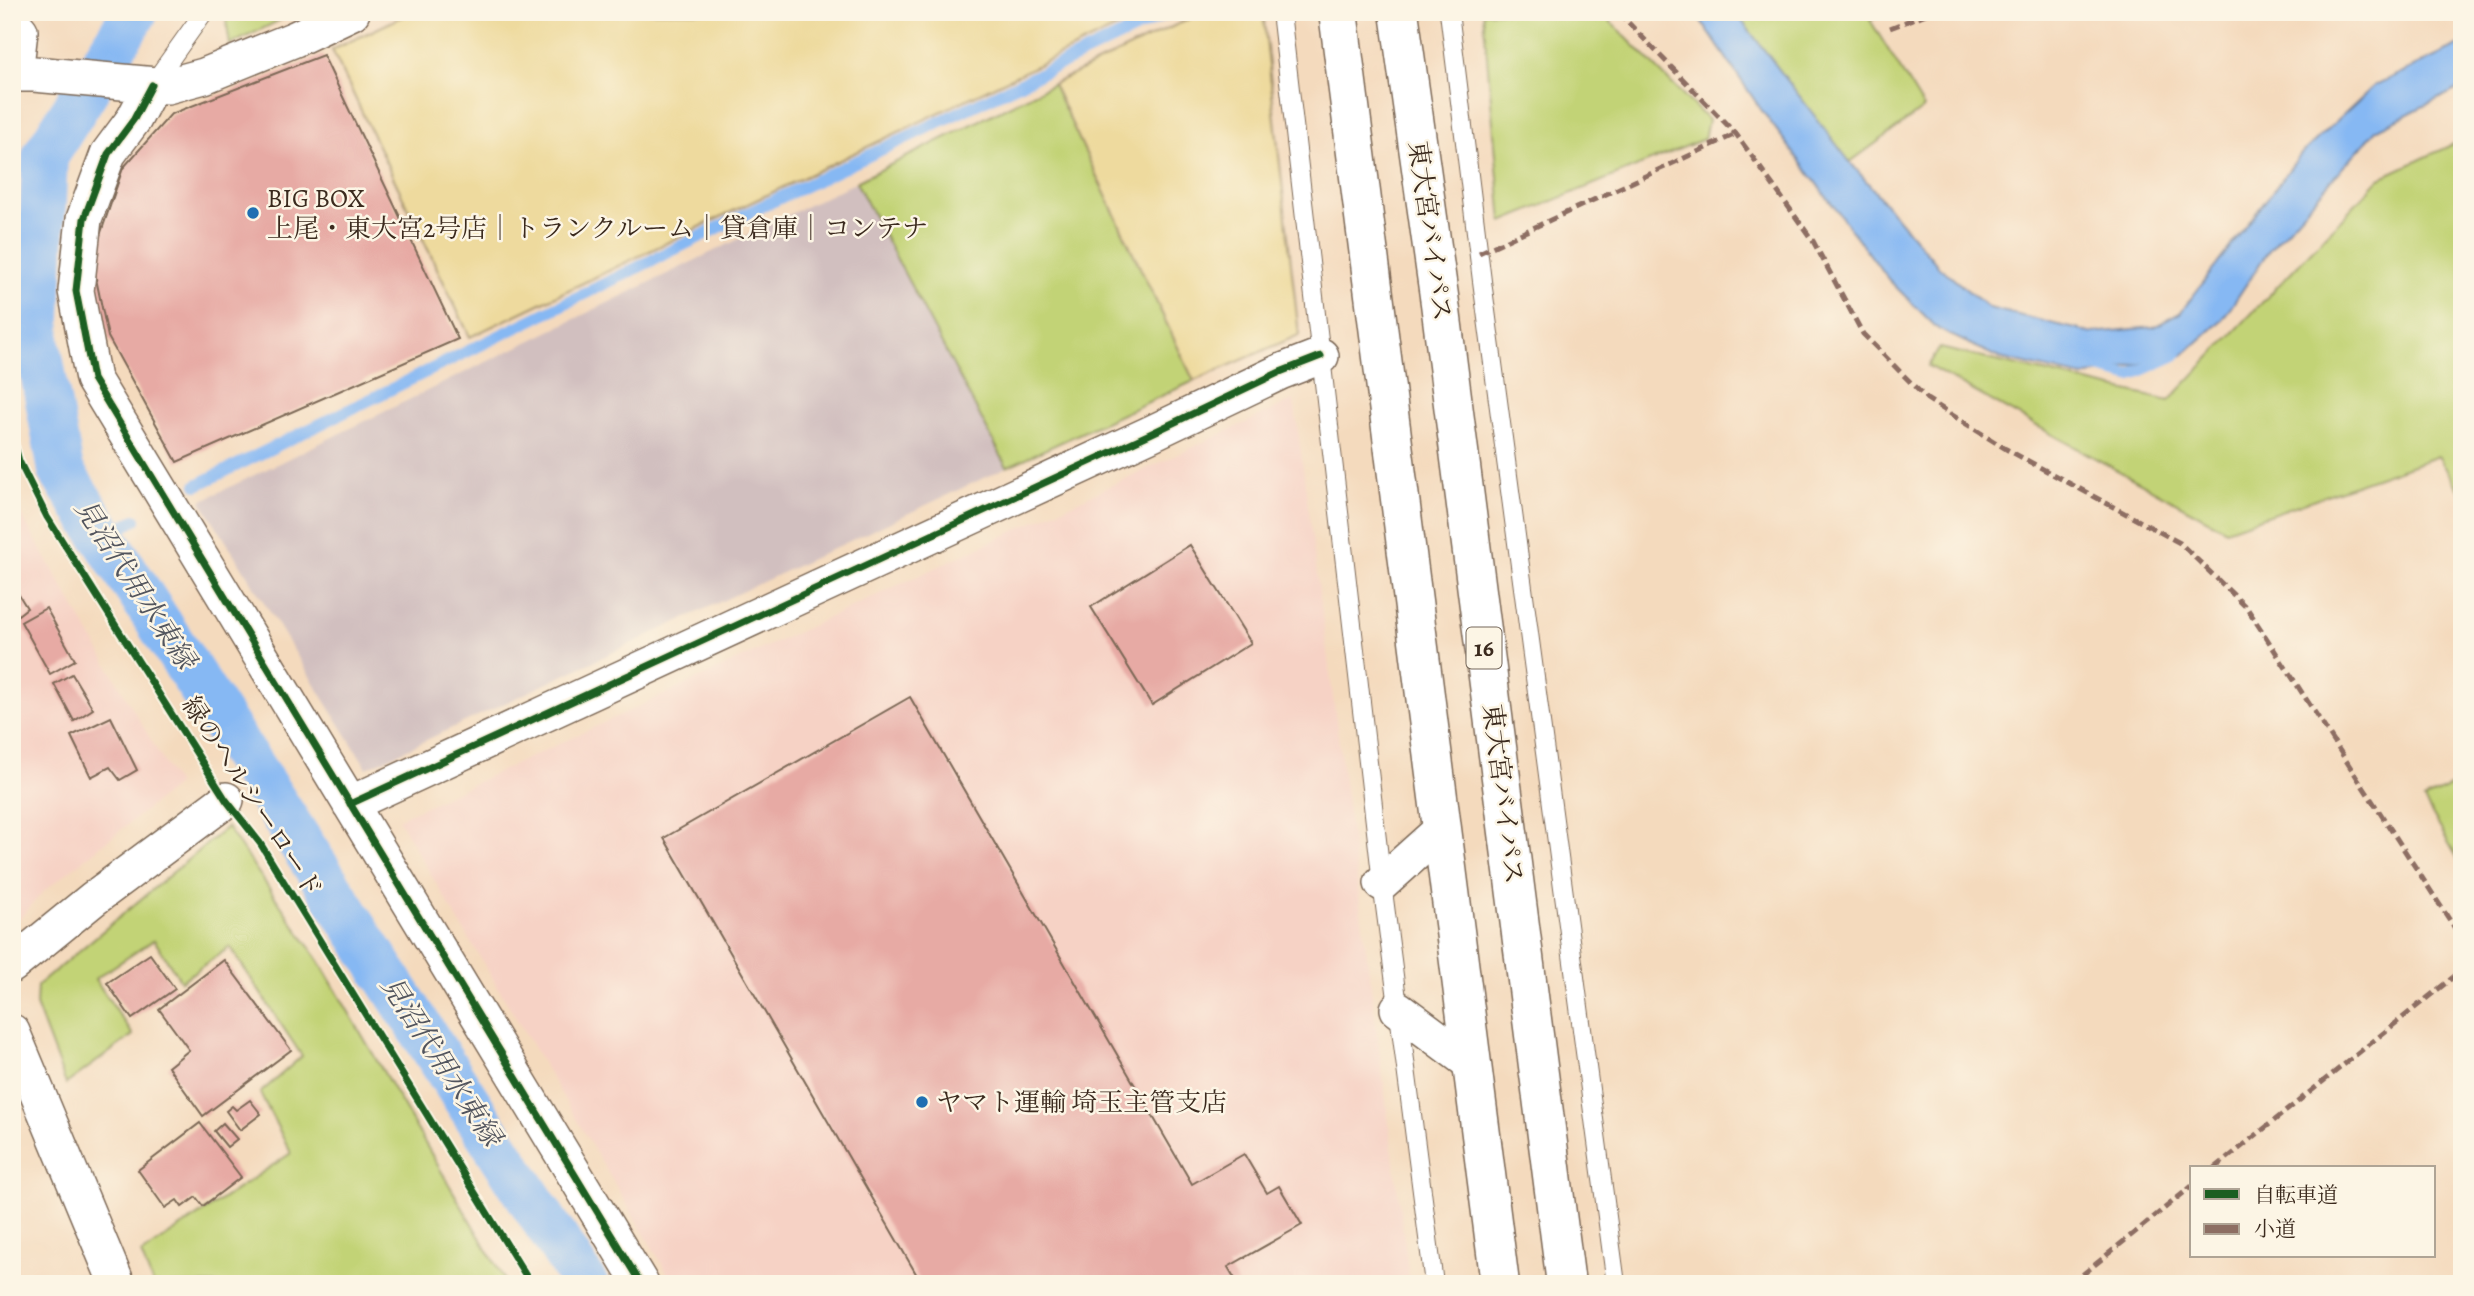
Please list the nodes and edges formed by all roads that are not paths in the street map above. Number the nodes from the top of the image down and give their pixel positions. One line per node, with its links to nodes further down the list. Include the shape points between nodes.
1 (204, 12): 9 (lane)
2 (352, 12): 9 (street, via 204,76)
3 (1281, 12): 10 (lane)
4 (1338, 12): 13 (highway)
5 (1399, 12): 23 (highway, 東大宮バイパス / 16)
6 (1448, 12): 24 (lane)
7 (12, 22): 8 (street, via 20,31)
8 (20, 74): 9 (street)
9 (152, 86): 12 (street, via 108,154 84,219 76,291 93,379)
10 (1321, 356): 12 (street); 14 (lane)
11 (226, 800): 15 (street)
12 (349, 804): 20 (street)
13 (1441, 830): 14 (street); 18 (highway)
14 (1382, 883): 16 (lane)
15 (12, 965)
16 (1398, 1010): 18 (street); 21 (lane)
17 (12, 1032): 19 (street)
18 (1472, 1064): 22 (highway)
19 (117, 1284)
20 (641, 1284)
21 (1434, 1284)
22 (1500, 1284)
23 (1566, 1284)
24 (1616, 1284)

